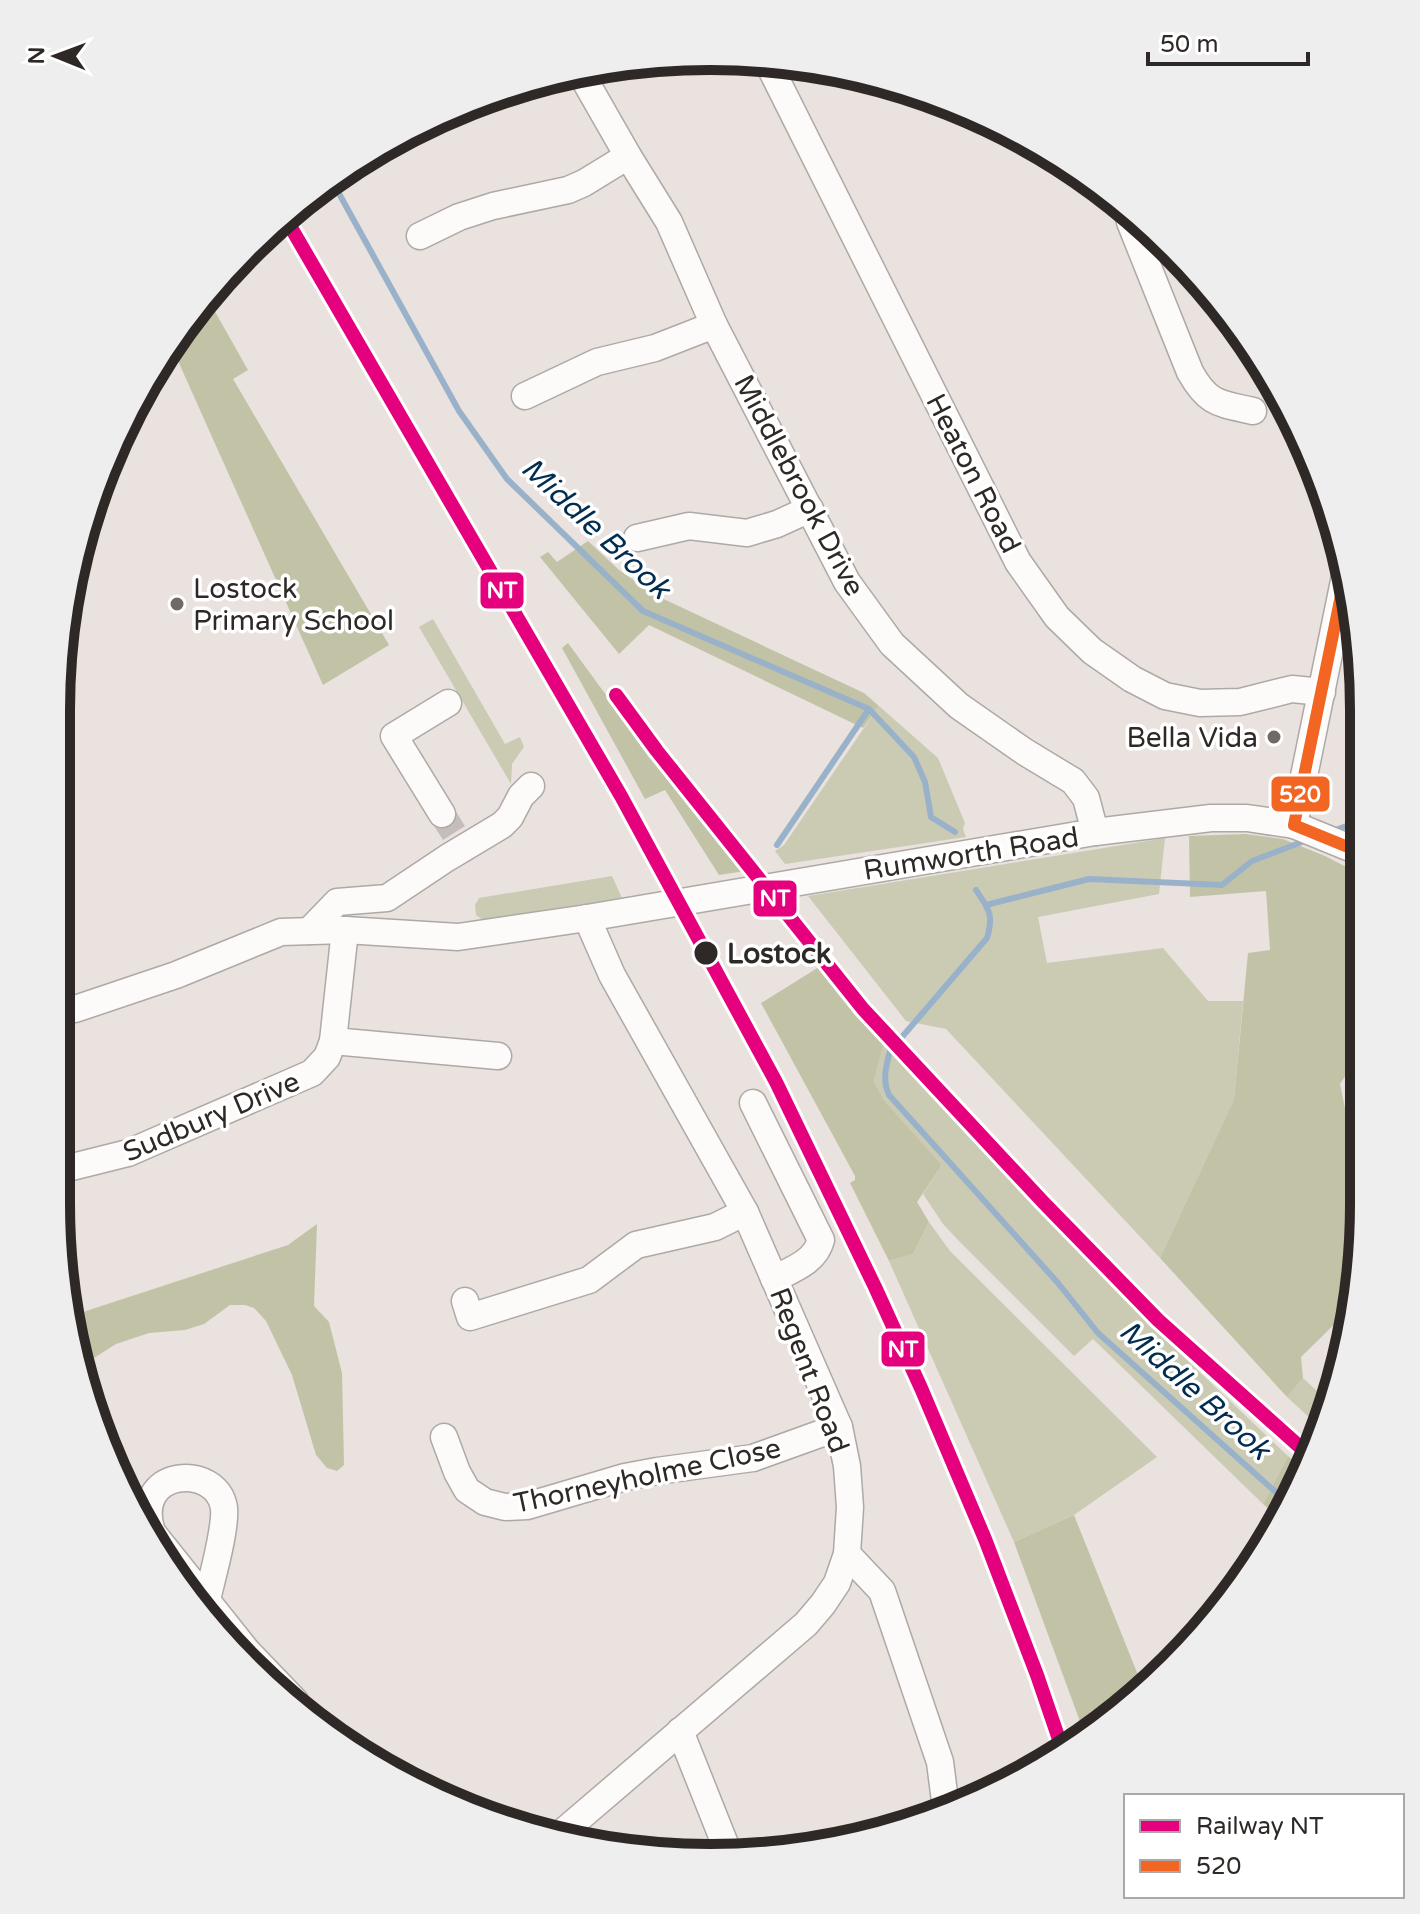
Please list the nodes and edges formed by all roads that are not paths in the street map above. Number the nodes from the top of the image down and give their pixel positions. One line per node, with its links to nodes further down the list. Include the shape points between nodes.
1 (773, 73): 12 (street, Heaton Road, via 1018,562 1057,617 1092,651 1165,696 1200,703 1240,702 1292,689)
2 (586, 82): 3 (street, Middlebrook Drive)
3 (628, 156): 4 (street, via 568,190); 6 (street, Middlebrook Drive, via 669,222)
4 (428, 224)
5 (1133, 230): 8 (street, via 1202,393)
6 (714, 325): 7 (street, via 655,348 545,375); 9 (street, Middlebrook Drive)
7 (525, 396)
8 (1253, 411)
9 (810, 509): 10 (street, via 747,533 689,526 672,543); 17 (street, Middlebrook Drive, via 847,582 892,644 959,706 1073,781 1086,798)
10 (637, 538)
11 (1340, 599): 12 (street)
12 (1322, 692): 15 (street)
13 (448, 703): 16 (street, via 387,740)
14 (531, 786): 16 (street, via 502,825)
15 (1294, 825): 17 (street, Rumworth Road, via 1211,818); 18 (street, Rumworth Road)
16 (453, 832): 21 (street, via 387,898 337,902)
17 (1095, 832): 19 (street, Rumworth Road)
18 (1350, 848)
19 (587, 918): 20 (street, Rumworth Road, via 458,937); 27 (street, Regent Road, via 612,975)
20 (345, 930): 21 (street, Rumworth Road); 23 (street, Sudbury Drive)
21 (309, 931): 22 (street, Rumworth Road, via 281,932 176,975)
22 (70, 1009)
23 (333, 1041): 24 (street); 26 (street, Sudbury Drive, via 312,1073 128,1153)
24 (507, 1056)
25 (753, 1103): 28 (street, via 821,1240 812,1258)
26 (70, 1168)
27 (745, 1212): 28 (street, Regent Road); 29 (street, via 715,1227 636,1245 589,1280 470,1317)
28 (774, 1279): 30 (street, Regent Road)
29 (465, 1301)
30 (839, 1427): 31 (street, Thorneyholme Close, via 753,1458 625,1477 527,1506 505,1507 467,1490); 32 (street, Regent Road, via 850,1507)
31 (442, 1438)
32 (847, 1554): 33 (street, Regent Road, via 837,1583 806,1624); 34 (street, via 882,1591 940,1762)
33 (680, 1731): 35 (street, Regent Road); 36 (street)
34 (945, 1799)
35 (568, 1828)
36 (725, 1844)

